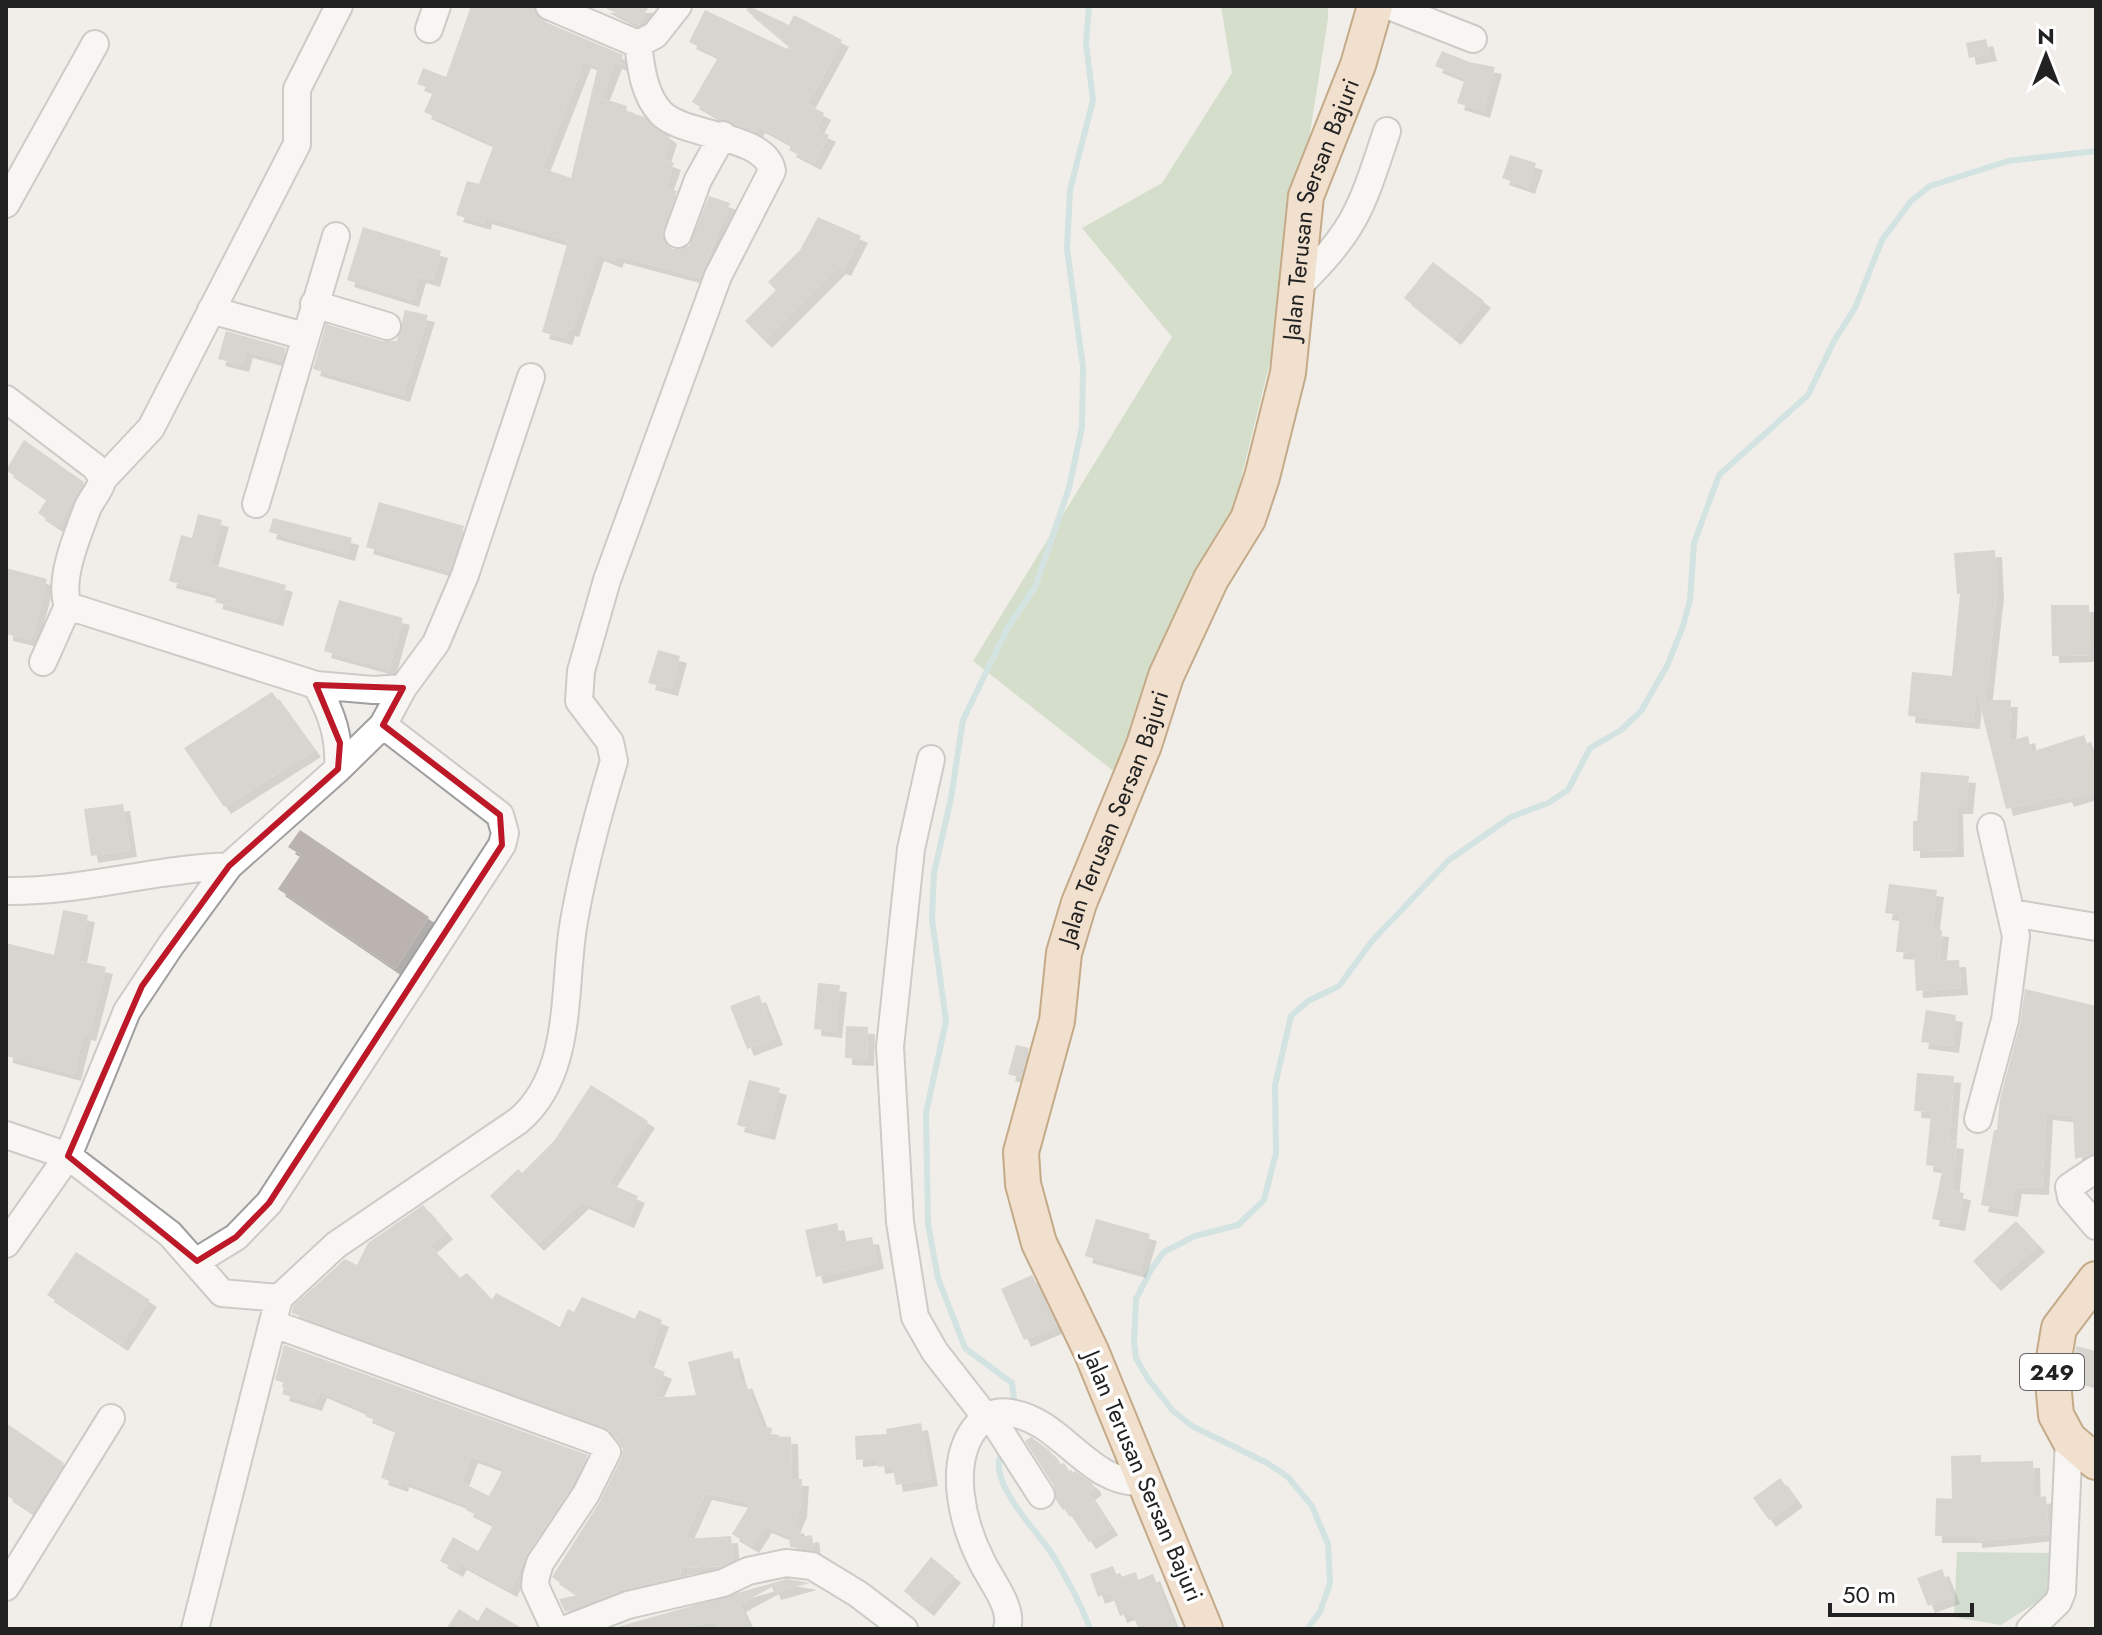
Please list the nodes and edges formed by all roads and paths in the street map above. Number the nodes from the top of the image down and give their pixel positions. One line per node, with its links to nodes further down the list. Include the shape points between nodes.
1 (339, 6): 16 (street, via 297,89 300,137)
2 (549, 6): 8 (street)
3 (678, 6): 8 (street, via 655,35)
4 (1375, 6): 14 (main road, Jalan Terusan Sersan Bajuri, via 1358,65 1306,196)
5 (1389, 6): 6 (street)
6 (1473, 39)
7 (95, 44): 11 (street)
8 (638, 44): 10 (street, via 647,90 660,112 685,127)
9 (1387, 131): 14 (street, via 1345,238)
10 (723, 135): 12 (street, via 698,180); 43 (street, via 762,155 772,171 712,290 607,580 581,671 579,701 610,742 614,761 573,924 554,1068 528,1113 336,1245)
11 (6, 204)
12 (678, 234)
13 (336, 236): 15 (street)
14 (1297, 287): 48 (main road, Jalan Terusan Sersan Bajuri, via 1288,373 1262,477 1248,519 1211,579 1166,676 1144,745 1079,903 1064,953 1057,1021 1021,1152 1023,1184 1039,1243 1091,1351)
15 (314, 304): 17 (street); 18 (street)
16 (211, 310): 18 (street); 21 (street, via 151,428)
17 (387, 326)
18 (304, 336): 22 (street)
19 (531, 377): 26 (street, via 465,575 436,643)
20 (6, 399): 21 (street, via 95,467)
21 (103, 479): 23 (street, via 89,505 67,576)
22 (256, 504)
23 (68, 606): 24 (street); 25 (street)
24 (43, 662)
25 (316, 685): 26 (street); 29 (street, via 340,743)
26 (403, 688): 27 (street)
27 (383, 725): 29 (street); 41 (street, via 500,815 502,845 269,1203 236,1237)
28 (931, 759): 44 (street, via 909,863 890,1047 900,1222 915,1317 935,1352)
29 (338, 769): 31 (street)
30 (1991, 827): 33 (street)
31 (229, 866): 32 (street, via 185,868 41,892); 37 (street, via 127,1011)
32 (6, 891)
33 (2012, 913): 34 (street); 35 (street, via 2016,936 2005,1020)
34 (2096, 927)
35 (1978, 1119)
36 (6, 1135): 37 (street)
37 (68, 1156): 40 (street); 41 (street)
38 (2096, 1169): 39 (street, via 2069,1187 2071,1197)
39 (2096, 1226)
40 (6, 1244)
41 (197, 1261): 43 (street, via 222,1293)
42 (2096, 1279): 46 (main road, 249, via 2059,1328 2052,1370 2056,1415)
43 (276, 1311): 52 (street); 53 (street, via 599,1442 607,1452 536,1576 535,1586)
44 (987, 1415): 48 (street, via 1002,1411 1029,1418 1045,1425 1087,1462 1126,1483); 49 (street); 56 (street, via 969,1436 959,1463 963,1504 979,1558 1007,1611)
45 (111, 1418): 50 (street)
46 (2069, 1439): 47 (main road, 249); 51 (street, via 2064,1578)
47 (2096, 1462)
48 (1143, 1482): 57 (main road, Jalan Terusan Sersan Bajuri)
49 (1041, 1495)
50 (6, 1587)
51 (2058, 1602): 58 (street); 59 (street)
52 (195, 1629)
53 (555, 1629)
54 (566, 1629): 55 (street, via 628,1605 786,1563 812,1566)
55 (904, 1629)
56 (1007, 1629)
57 (1205, 1629)
58 (2030, 1629)
59 (2062, 1629)

